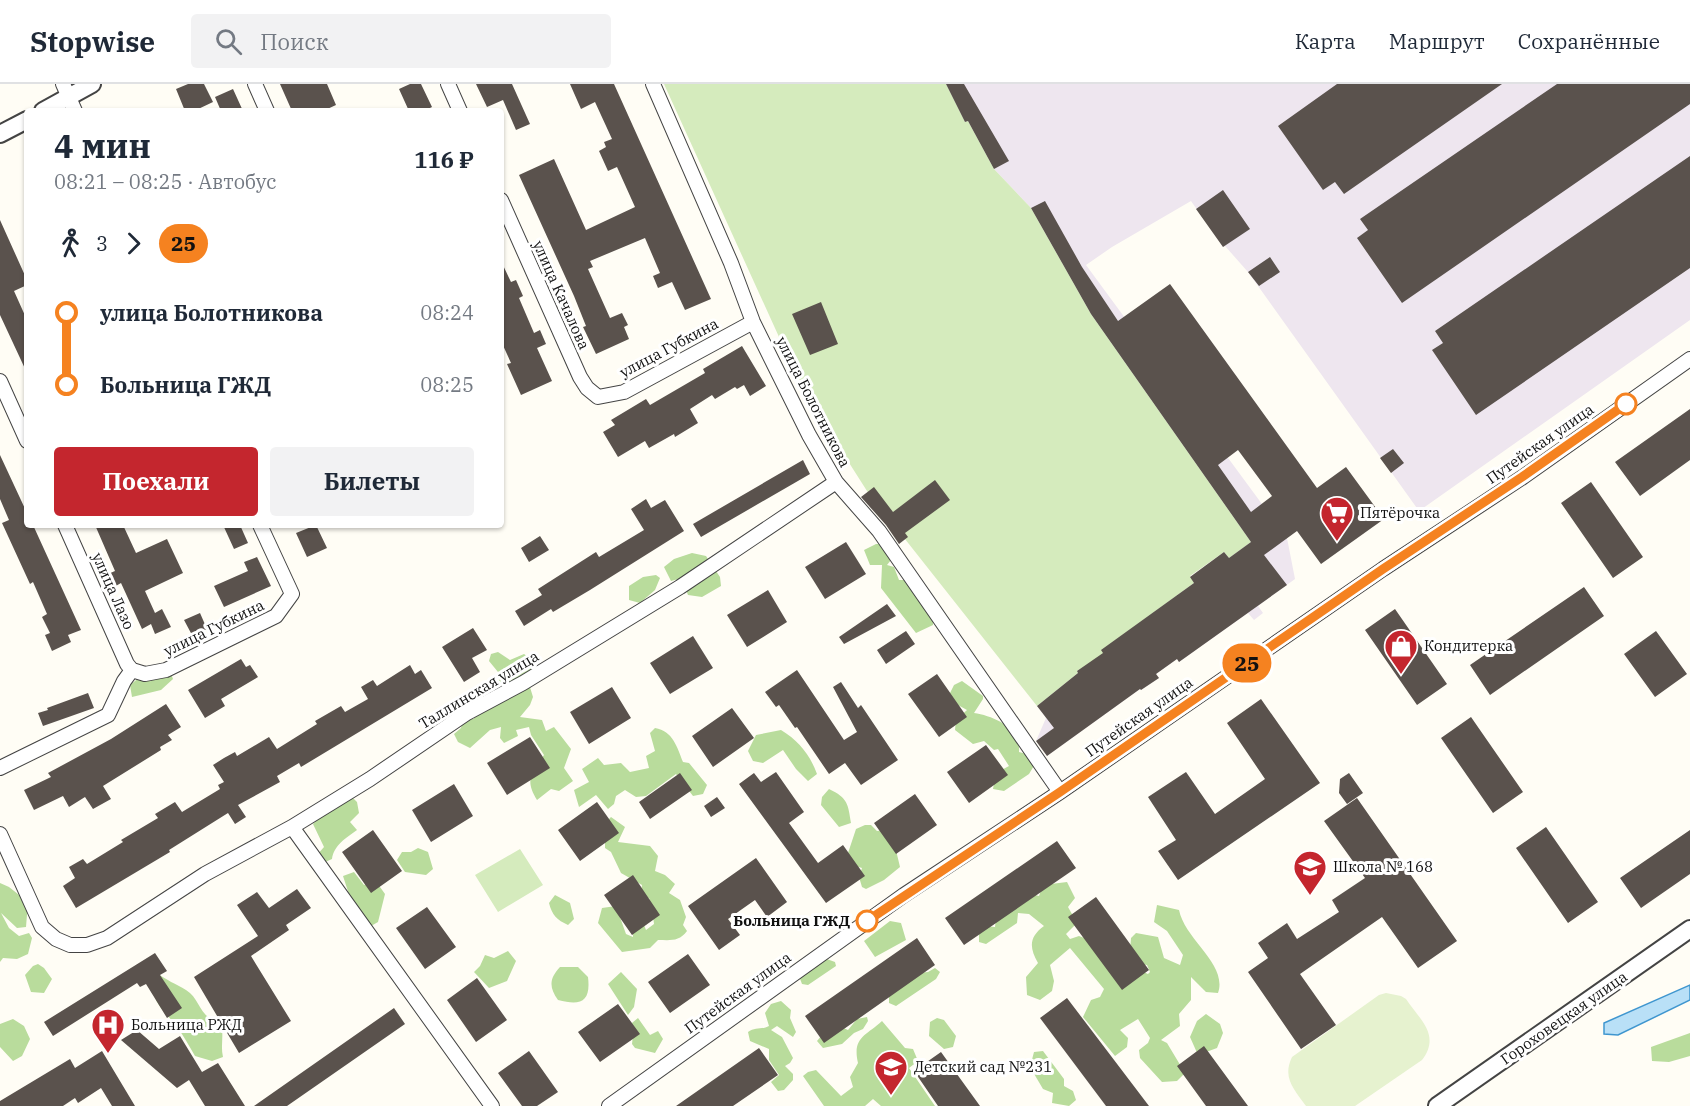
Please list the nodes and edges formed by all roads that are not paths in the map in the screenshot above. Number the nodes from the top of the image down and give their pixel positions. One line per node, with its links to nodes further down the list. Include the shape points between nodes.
1 (92, 84): 5 (street)
2 (255, 84): 7 (street)
3 (448, 84): 8 (street)
4 (652, 84): 12 (street, улица Болотникова)
5 (69, 97): 6 (street)
6 (49, 108)
7 (266, 108)
8 (459, 108)
9 (24, 122): 10 (street)
10 (0, 134)
11 (504, 208): 15 (street, улица Качалова, via 580,377)
12 (753, 322): 15 (street, улица Губкина, via 624,392); 17 (street, улица Болотникова)
13 (1690, 359): 22 (street, Путейская улица)
14 (0, 381): 16 (street)
15 (598, 397)
16 (24, 434)
17 (836, 482): 22 (street, улица Болотникова, via 879,531); 23 (street, Таллинская улица, via 680,586 467,713)
18 (66, 528): 20 (street, улица Лазо)
19 (261, 528): 20 (street, улица Губкина, via 292,594 276,616 166,670 145,674)
20 (132, 670): 21 (street, via 108,716)
21 (0, 768)
22 (1060, 792): 27 (street, Путейская улица, via 904,895)
23 (292, 826): 24 (street, Таллинская улица, via 205,874 107,938 87,945 70,945 42,927); 26 (street)
24 (0, 834)
25 (1690, 929): 28 (street, Гороховецкая улица)
26 (492, 1106)
27 (609, 1106)
28 (1437, 1106)

